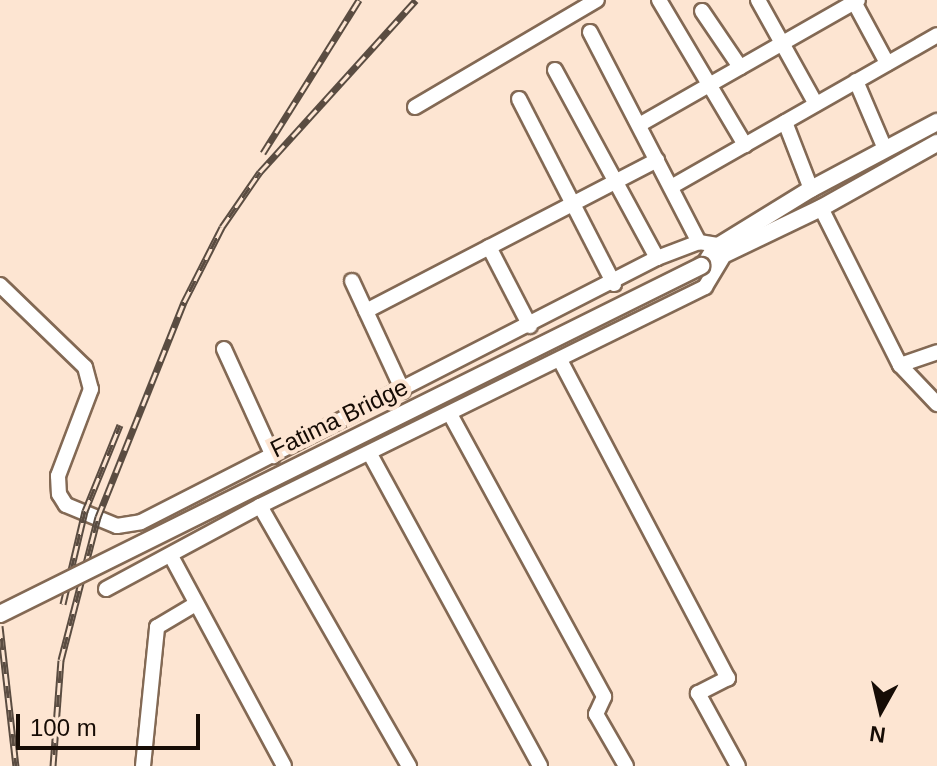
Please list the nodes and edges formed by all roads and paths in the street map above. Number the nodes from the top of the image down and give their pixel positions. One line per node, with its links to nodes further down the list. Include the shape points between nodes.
1 (597, 0): 16 (street)
2 (659, 0): 13 (street)
3 (758, 0): 8 (street)
4 (855, 1): 8 (street); 9 (street)
5 (702, 11): 10 (street)
6 (590, 32): 19 (street)
7 (937, 35): 9 (street)
8 (782, 43): 10 (street); 15 (street)
9 (887, 63): 12 (street)
10 (740, 67): 13 (street)
11 (555, 70): 24 (street)
12 (856, 81): 15 (street); 22 (street)
13 (709, 85): 19 (street); 21 (street)
14 (519, 99): 27 (street)
15 (816, 104): 17 (street)
16 (415, 107)
17 (785, 122): 21 (street); 26 (street)
18 (937, 122): 22 (main road)
19 (639, 125): 23 (street)
20 (937, 143): 28 (main road)
21 (745, 145): 25 (street)
22 (885, 149): 26 (main road)
23 (657, 160): 24 (street); 25 (street)
24 (616, 182): 27 (street); 32 (street)
25 (671, 187): 29 (street)
26 (811, 189): 31 (main road)
27 (573, 204): 30 (street); 34 (street)
28 (821, 208): 31 (main road); 41 (street)
29 (699, 242): 31 (street); 32 (street)
30 (489, 247): 36 (street); 37 (street)
31 (720, 252): 40 (street, via 705,287); 51 (main road, Fatima Bridge, bridge)
32 (657, 258): 34 (street)
33 (352, 281): 36 (street)
34 (614, 284): 37 (street)
35 (0, 285): 46 (street, via 85,367 91,389 58,476 66,505 117,526 130,525)
36 (366, 311): 42 (street)
37 (530, 326): 42 (street)
38 (224, 349): 46 (street)
39 (937, 352): 41 (street)
40 (560, 360): 44 (street); 57 (street, via 728,678 698,693)
41 (900, 365): 43 (street)
42 (403, 391): 46 (street)
43 (937, 404)
44 (450, 414): 45 (street); 56 (street, via 604,697 596,714)
45 (370, 454): 47 (street); 55 (street)
46 (273, 456)
47 (260, 506): 48 (street); 54 (street)
48 (171, 556): 49 (street); 50 (street)
49 (106, 589)
50 (194, 605): 52 (street, via 157,627); 53 (street)
51 (0, 614)
52 (143, 766)
53 (284, 766)
54 (409, 766)
55 (540, 766)
56 (626, 766)
57 (738, 766)

